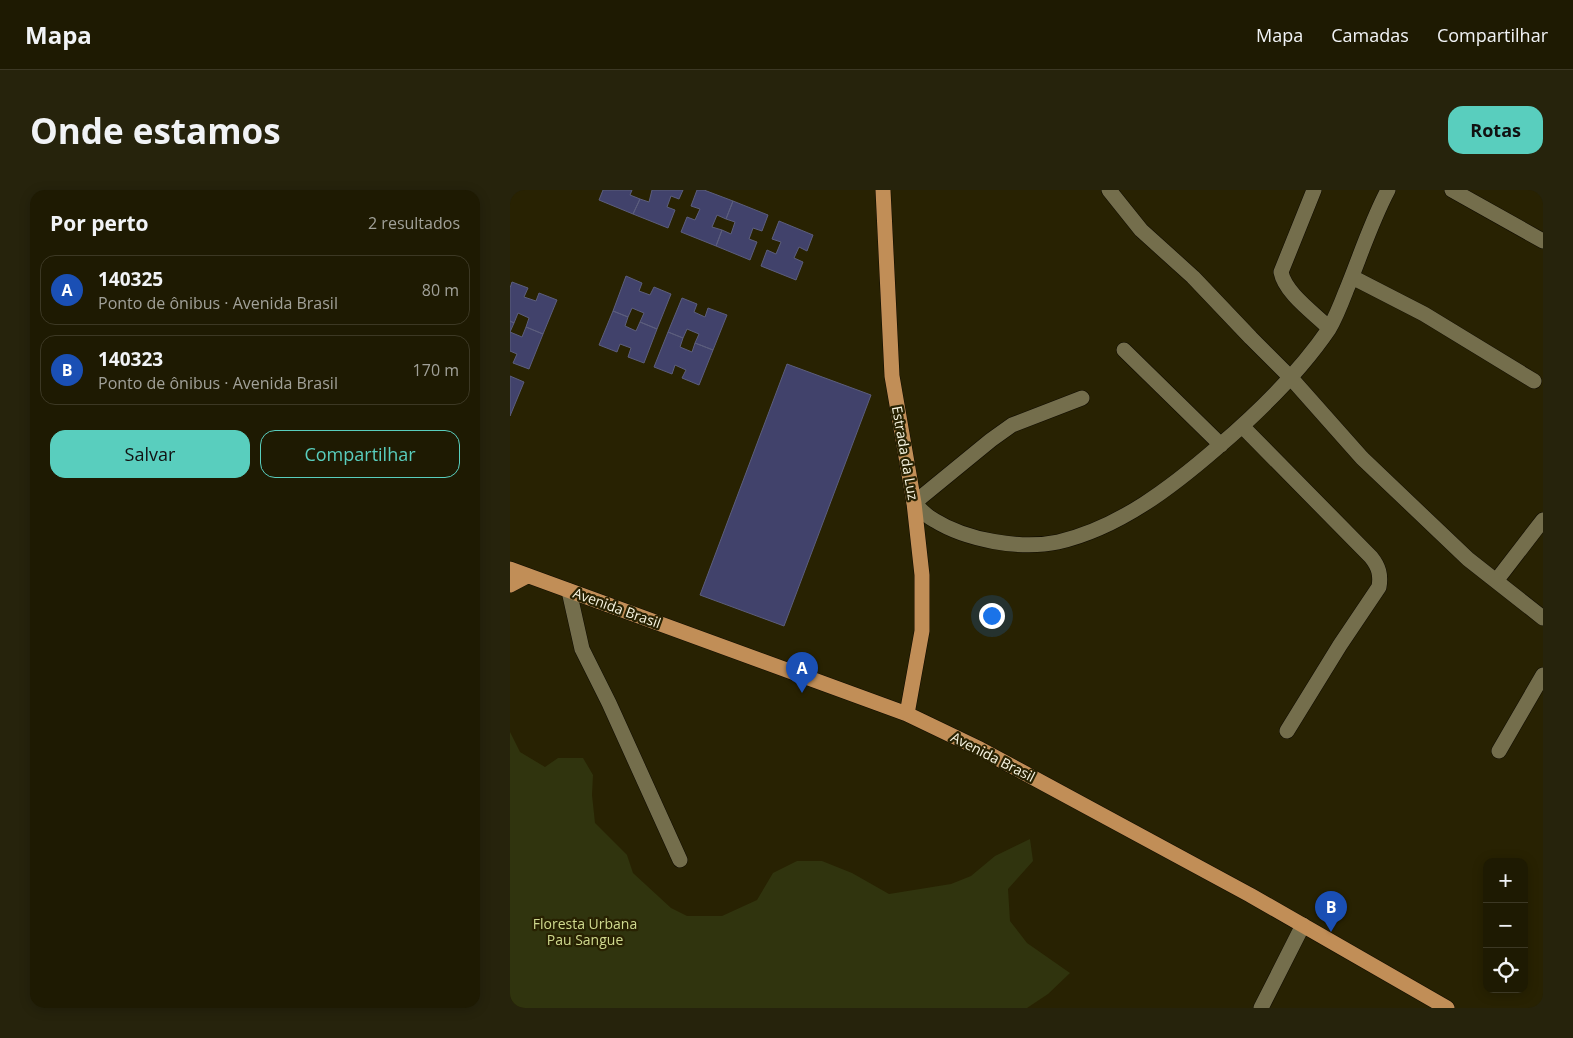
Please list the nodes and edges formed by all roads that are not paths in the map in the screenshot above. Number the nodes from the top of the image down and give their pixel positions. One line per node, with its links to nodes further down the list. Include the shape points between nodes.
1 (883, 190): 15 (main road, Estrada da Luz, via 892,376)
2 (1109, 190): 10 (street, via 1141,230 1193,277)
3 (1314, 190): 8 (street, via 1281,272 1282,281 1289,290)
4 (1388, 190): 7 (street, via 1378,207)
5 (1452, 190): 6 (street)
6 (1543, 241)
7 (1352, 277): 8 (street); 11 (street, via 1424,314)
8 (1329, 328): 10 (street)
9 (1124, 350): 14 (street)
10 (1291, 378): 13 (street); 19 (street, via 1362,458 1468,559)
11 (1534, 381)
12 (1082, 398): 15 (street, via 1012,425)
13 (1242, 426): 14 (street); 25 (street, via 1372,557 1380,578 1379,587)
14 (1220, 445): 15 (street, via 1185,475 1123,516 1058,542 1031,545 1000,543 963,534 933,520)
15 (914, 503): 24 (main road, Estrada da Luz, via 922,575 922,631)
16 (1543, 520): 19 (street)
17 (510, 569): 18 (main road, Avenida Brasil)
18 (527, 576): 20 (main road); 21 (main road, Avenida Brasil)
19 (1496, 581): 22 (street)
20 (510, 585)
21 (569, 591): 24 (main road, Avenida Brasil); 27 (street, via 582,649 610,703)
22 (1543, 618)
23 (1543, 675): 26 (street)
24 (907, 714): 28 (main road, Avenida Brasil, via 980,748)
25 (1287, 731)
26 (1499, 751)
27 (680, 860)
28 (1303, 925): 29 (street); 30 (main road, Avenida Brasil)
29 (1261, 1008)
30 (1447, 1008)

